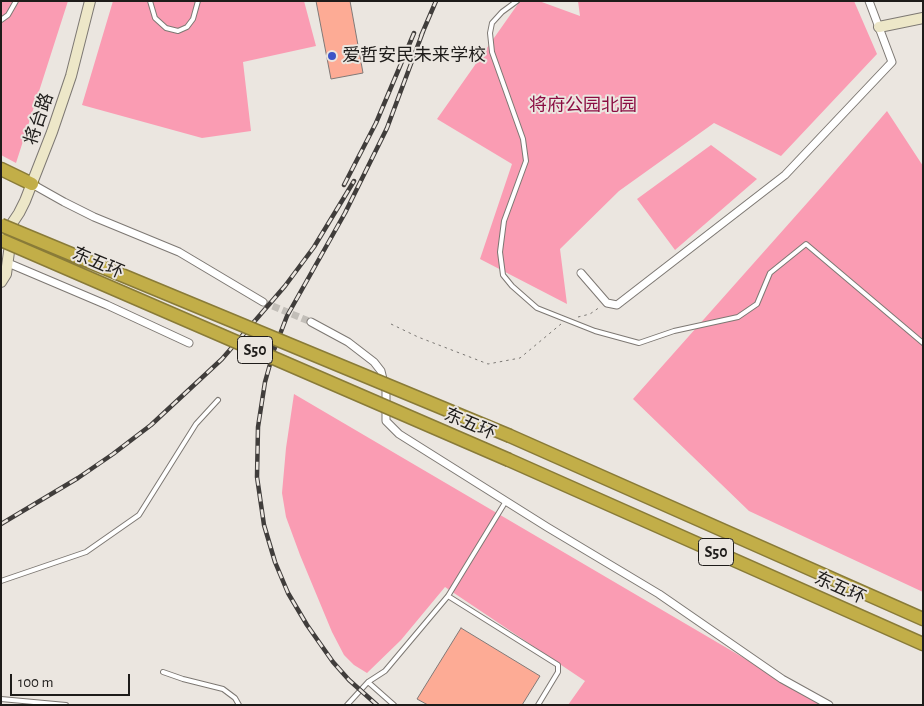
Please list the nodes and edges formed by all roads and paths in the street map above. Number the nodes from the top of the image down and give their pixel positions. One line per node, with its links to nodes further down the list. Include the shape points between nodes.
1 (16, 1): 8 (lane)
2 (90, 1): 11 (main road, 将台路, via 71,76)
3 (150, 1): 4 (lane, via 155,18 166,28 178,31 188,27)
4 (198, 1)
5 (517, 1): 19 (lane, via 492,23 490,33 492,52 523,139 526,161 504,221 500,252 503,275 537,308)
6 (869, 1): 9 (street)
7 (923, 18): 9 (main road)
8 (1, 20)
9 (879, 27): 18 (street, via 892,62 785,175 617,305)
10 (1, 169): 11 (highway)
11 (32, 184): 12 (main road, 将台路, via 20,214); 17 (street, via 94,217 179,252)
12 (7, 224): 13 (main road, 将台路); 14 (main road); 28 (highway, 东五环 / S50, bridge, via 510,436)
13 (1, 240): 29 (highway, 东五环 / S50, bridge)
14 (8, 263): 16 (main road); 22 (street)
15 (581, 273): 18 (street)
16 (1, 282)
17 (262, 302)
18 (607, 303): 19 (path, via 590,314)
19 (566, 321): 21 (path, via 520,358 488,364); 23 (lane, via 639,343 674,331 738,317 757,304 770,273 806,244)
20 (312, 322): 25 (street, via 348,342 381,371 386,391 386,421 392,428)
21 (391, 324)
22 (189, 343)
23 (923, 343)
24 (218, 400): 26 (lane, via 196,424 139,515 86,552)
25 (506, 501): 27 (lane); 38 (street, via 659,594 782,679)
26 (1, 581)
27 (448, 596): 31 (lane, via 385,671); 37 (lane, via 558,665 558,672)
28 (923, 619)
29 (923, 644)
30 (163, 672): 34 (lane, via 223,690)
31 (368, 682): 35 (lane); 36 (lane)
32 (1, 699): 33 (lane)
33 (66, 705)
34 (239, 705)
35 (347, 705)
36 (394, 705)
37 (538, 705)
38 (829, 705)

